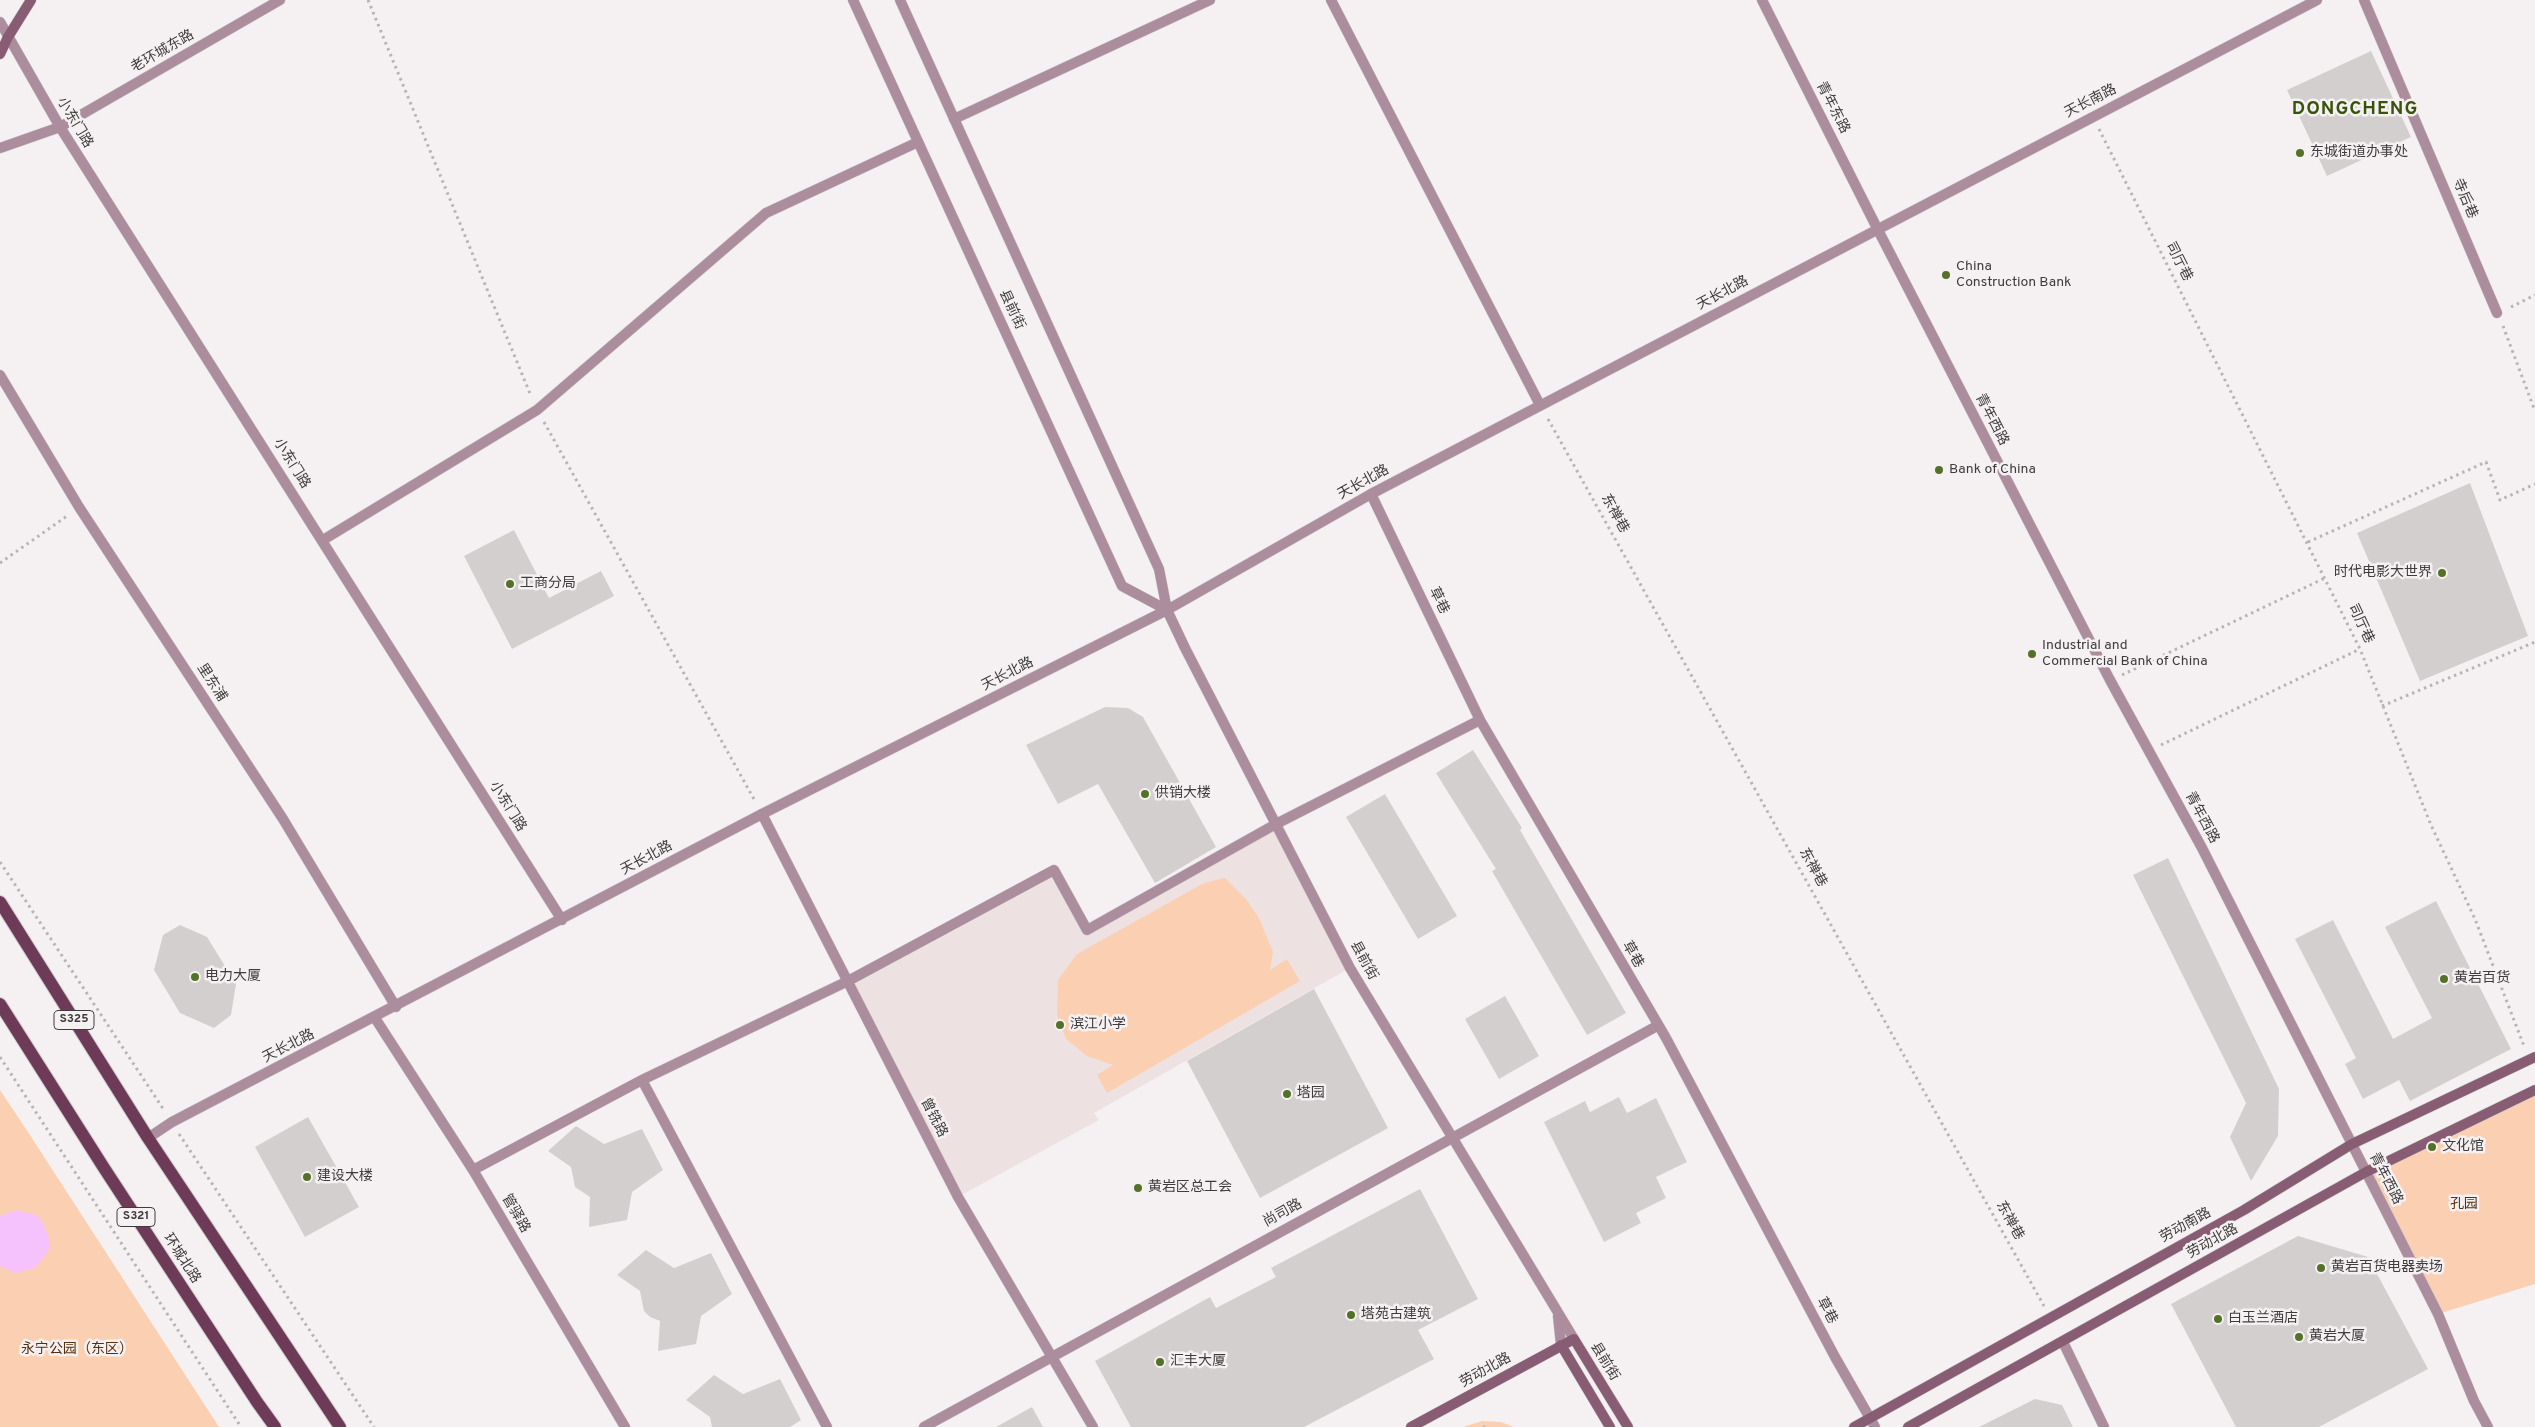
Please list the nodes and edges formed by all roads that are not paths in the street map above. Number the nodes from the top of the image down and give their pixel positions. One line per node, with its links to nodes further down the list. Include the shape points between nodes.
1 (31, 0): 11 (main road)
2 (280, 0): 14 (street, 老环城东路)
3 (853, 0): 15 (street, 县前街)
4 (900, 0): 13 (street, 县前街)
5 (1210, 0): 13 (street)
6 (1331, 0): 20 (street)
7 (1762, 0): 17 (street, 青年东路)
8 (2317, 0): 17 (street, 天长南路)
9 (2364, 0): 18 (street, 寺后巷)
10 (0, 22): 11 (street, 小东门路)
11 (8, 37): 12 (main road); 14 (street, 小东门路)
12 (0, 54)
13 (954, 119): 23 (street, 县前街, via 1159,568)
14 (60, 127): 16 (street, 老环城东路); 22 (street, 小东门路)
15 (918, 142): 22 (street, via 766,213 537,410); 23 (street, 县前街, via 1122,586)
16 (0, 148)
17 (1877, 228): 20 (street, 天长北路); 39 (street, 青年西路, via 2110,680 2202,848)
18 (2497, 313)
19 (0, 375): 31 (street, 里东浦, via 79,507 283,818)
20 (1540, 405): 21 (street, 天长北路)
21 (1372, 494): 23 (street, 天长北路); 24 (street, 草巷)
22 (323, 540): 28 (street, 小东门路)
23 (1167, 610): 25 (street, 天长北路); 26 (street, 县前街)
24 (1480, 720): 26 (street); 33 (street, 草巷)
25 (762, 814): 28 (street, 天长北路); 29 (street, 曾铣路)
26 (1276, 824): 29 (street, via 1087,930 1054,870); 37 (street, 县前街, via 1350,968)
27 (0, 902): 38 (main road, S325)
28 (562, 920): 31 (street, 天长北路)
29 (848, 981): 35 (street); 46 (street, 曾铣路, via 958,1197)
30 (0, 1004): 48 (main road, 环城北路 / S321, via 109,1176)
31 (396, 1007): 32 (street, 天长北路)
32 (375, 1018): 38 (street, 天长北路, via 172,1122); 40 (street, 管驿路)
33 (1657, 1026): 37 (street, 尚司路); 47 (street, 草巷)
34 (2532, 1058): 39 (main road, 劳动南路)
35 (642, 1080): 40 (street); 51 (street)
36 (2535, 1090): 41 (main road, 劳动北路)
37 (1451, 1137): 42 (street, 县前街); 46 (street, 尚司路)
38 (148, 1138): 49 (main road)
39 (2352, 1144): 41 (street, 青年西路); 47 (main road, 劳动南路, via 2244,1210 2050,1318)
40 (473, 1170): 50 (street, 管驿路)
41 (2366, 1172): 44 (main road, 劳动北路); 60 (street, 青年西路, via 2438,1314)
42 (1557, 1312): 43 (street, 县前街); 45 (street, 县前街)
43 (1574, 1339): 45 (main road, 劳动北路); 56 (main road, 县前街)
44 (2063, 1342): 58 (main road, 劳动北路); 59 (street)
45 (1561, 1345): 54 (main road, 劳动北路); 55 (main road, 县前街)
46 (1052, 1357): 52 (street, 尚司路); 53 (street, 曾铣路)
47 (1872, 1423): 57 (main road, 劳动南路)
48 (276, 1427)
49 (340, 1427)
50 (625, 1427)
51 (827, 1427)
52 (924, 1427)
53 (1093, 1427)
54 (1411, 1427)
55 (1610, 1427)
56 (1628, 1427)
57 (1854, 1427)
58 (1908, 1427)
59 (2104, 1427)
60 (2488, 1427)

